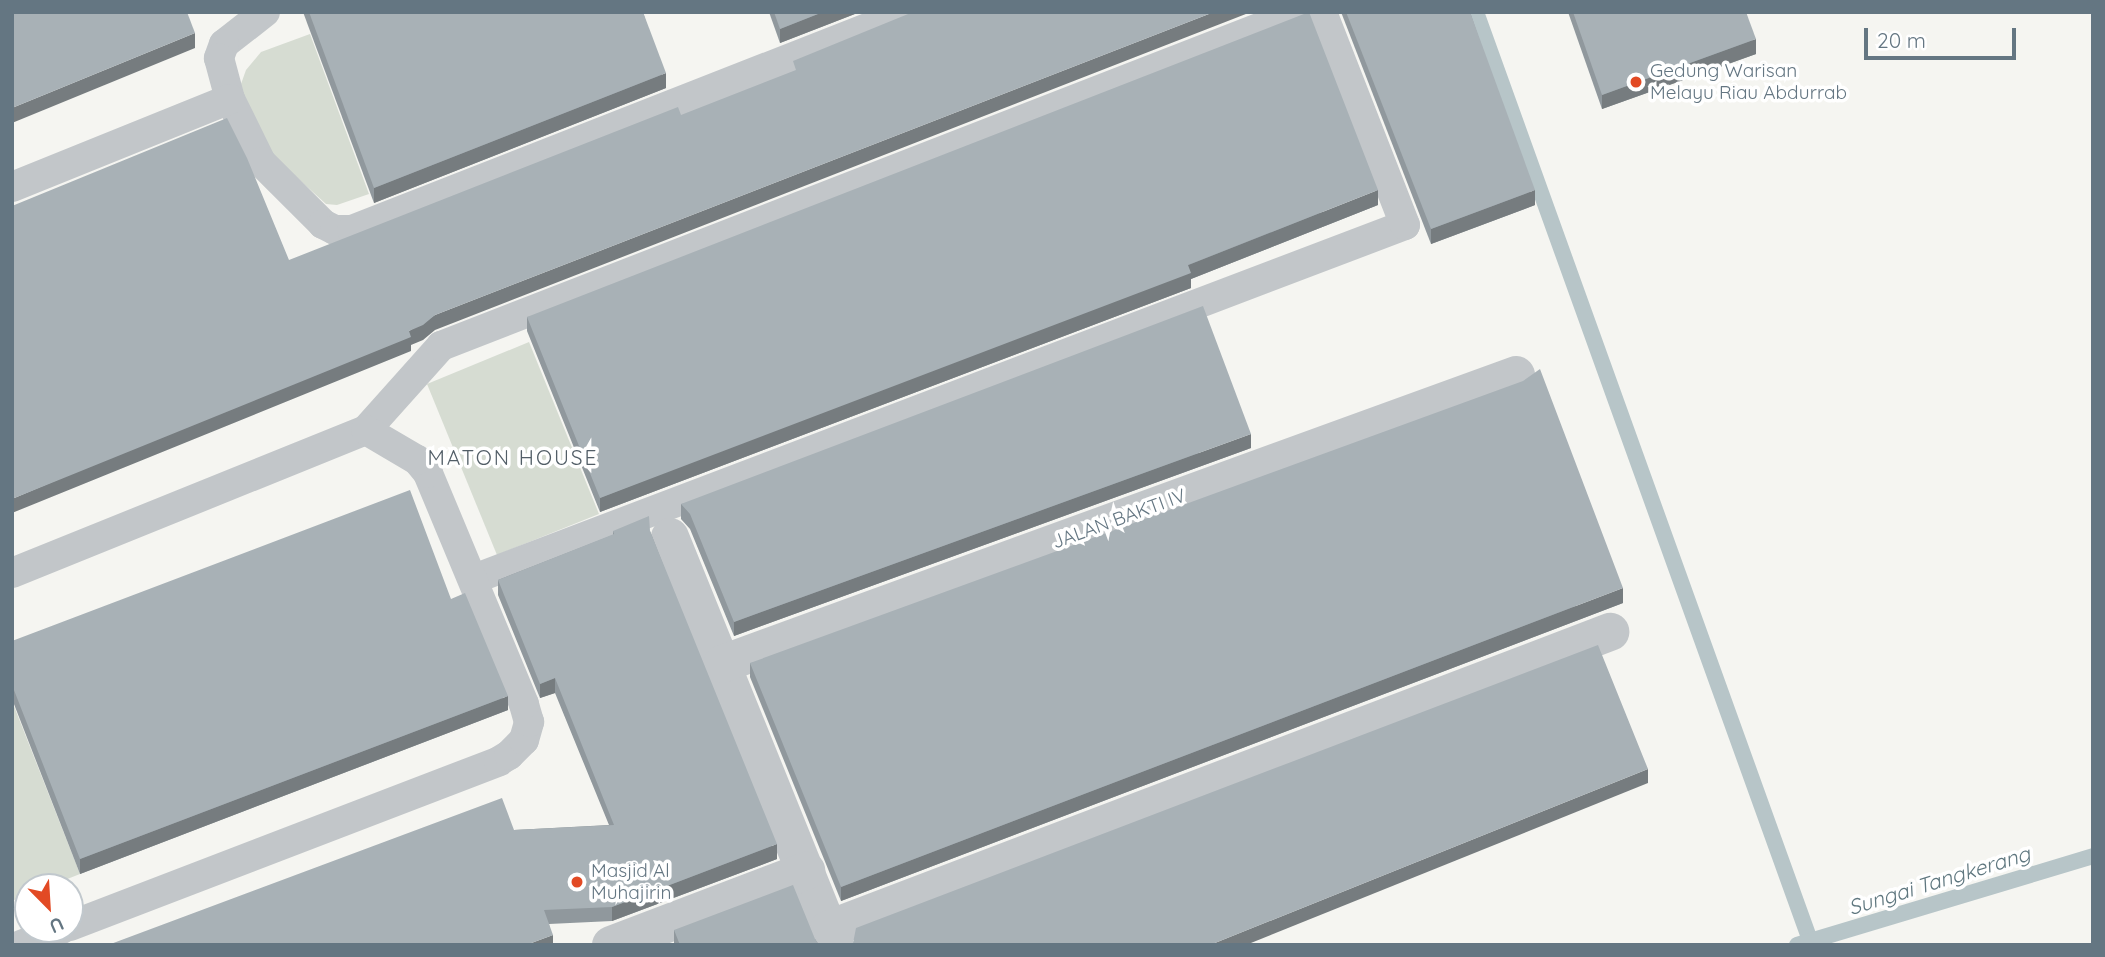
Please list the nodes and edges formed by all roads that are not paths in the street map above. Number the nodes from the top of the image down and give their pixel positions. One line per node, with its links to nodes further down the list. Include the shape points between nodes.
1 (265, 12): 5 (lane, via 224,44 219,58)
2 (908, 12): 5 (lane, via 352,230 328,229 261,162)
3 (1300, 12): 8 (lane, via 441,346)
4 (1322, 12): 11 (lane, via 1405,225)
5 (230, 99): 6 (lane)
6 (12, 187)
7 (1516, 375): 13 (street, JALAN BAKTI IV)
8 (366, 430): 10 (lane); 11 (lane, via 417,460 428,473)
9 (670, 537): 13 (street)
10 (12, 573)
11 (474, 579): 15 (lane, via 528,714 524,740 509,755)
12 (1610, 632): 16 (street)
13 (722, 664): 14 (street)
14 (806, 871): 16 (street); 17 (street)
15 (84, 921)
16 (832, 937)
17 (611, 945)

